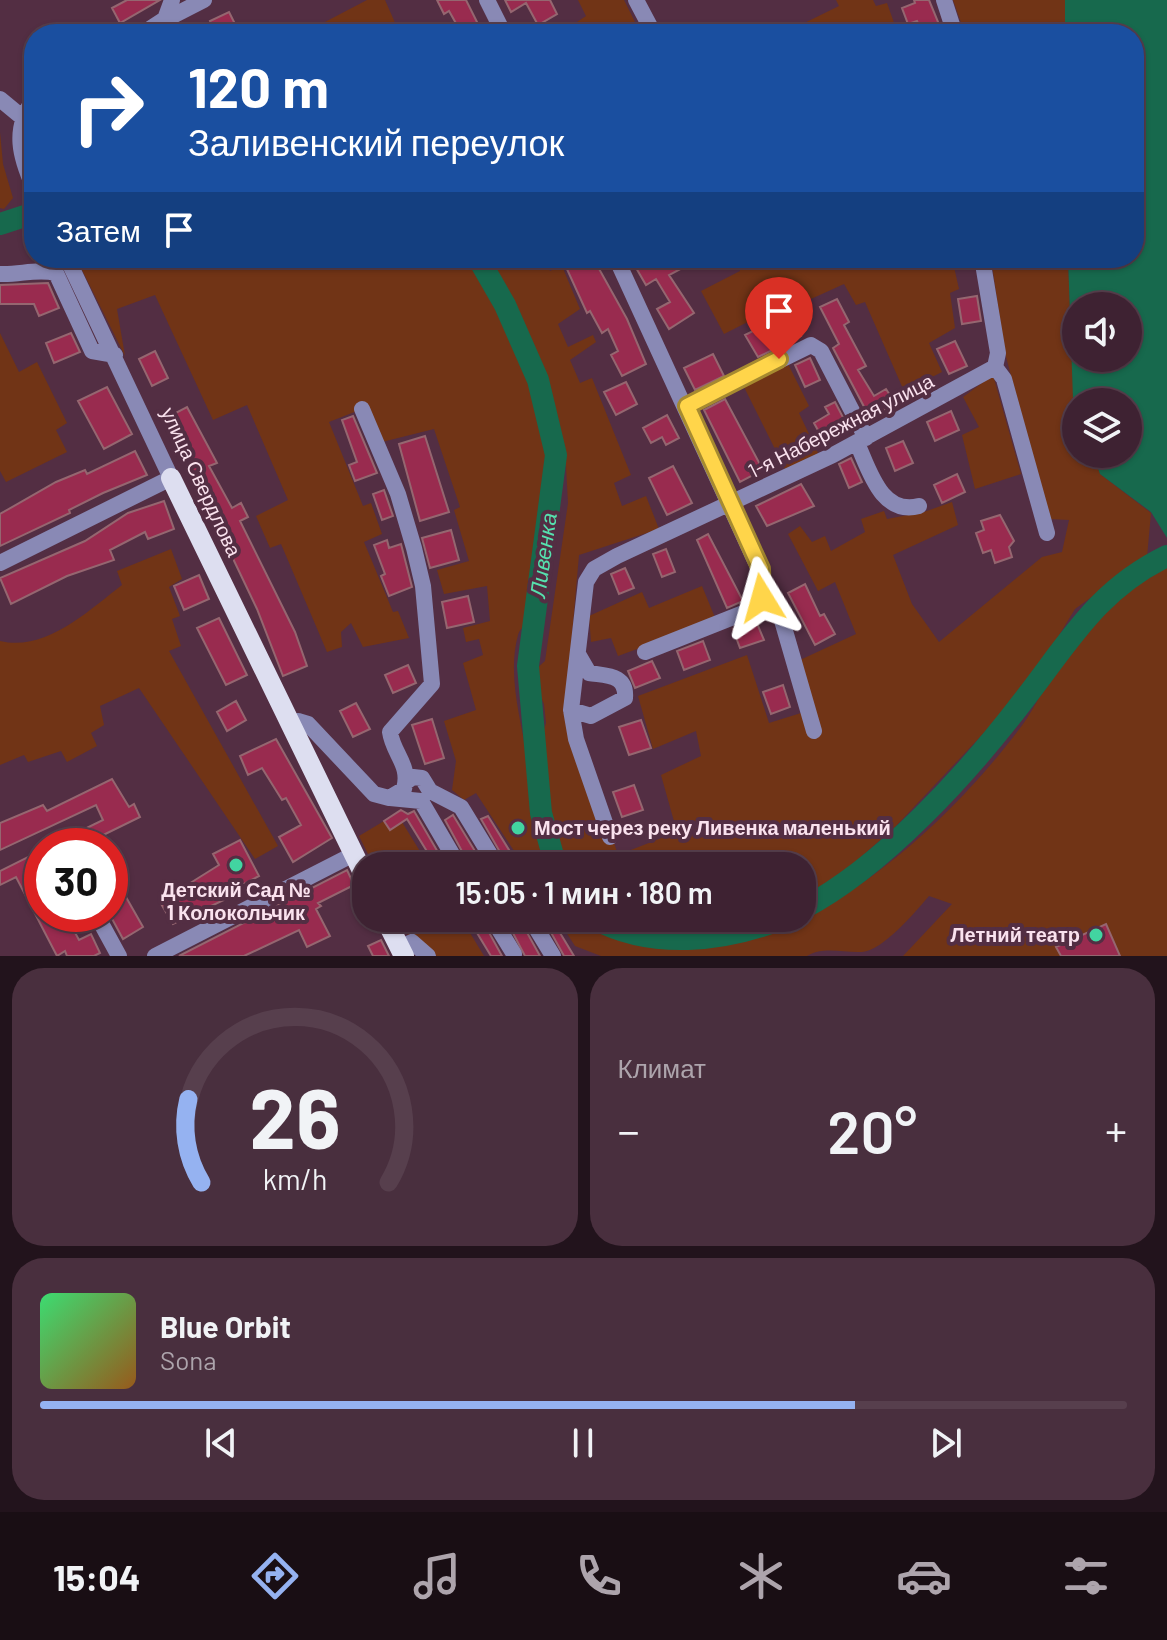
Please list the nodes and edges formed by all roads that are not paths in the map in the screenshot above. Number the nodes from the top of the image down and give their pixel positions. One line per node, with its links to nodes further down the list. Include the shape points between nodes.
1 (487, 0): 6 (street)
2 (636, 0): 7 (street)
3 (944, 0): 8 (street)
4 (195, 1): 5 (street)
5 (168, 12)
6 (499, 24)
7 (649, 24)
8 (952, 24)
9 (0, 99): 10 (street)
10 (23, 118): 11 (street, via 19,147)
11 (24, 162)
12 (72, 268): 16 (street, улица Свердлова)
13 (621, 268): 18 (street)
14 (984, 268): 17 (street, via 998,353)
15 (0, 274): 16 (street, via 40,269 56,273 89,348)
16 (115, 355): 21 (street, улица Свердлова)
17 (995, 367): 20 (street, 1-я Набережная улица); 24 (street, via 1004,379)
18 (687, 406): 20 (street, via 811,345 821,351); 22 (street)
19 (362, 409): 32 (street, via 398,494 423,586 432,684 390,732)
20 (861, 441): 22 (street, 1-я Набережная улица); 23 (street, via 883,497 905,507)
21 (171, 478): 25 (street); 30 (main road, улица Свердлова)
22 (731, 503): 26 (street); 28 (street, 1-я Набережная улица, via 590,572)
23 (919, 506)
24 (1047, 533)
25 (0, 563)
26 (761, 569): 27 (street, via 763,593 756,608); 31 (street, via 791,646)
27 (645, 652)
28 (578, 653): 29 (street, 1-я Набережная улица); 29 (street, via 589,673 613,676 626,694 591,716)
29 (571, 710): 33 (street, 1-я Набережная улица)
30 (292, 726): 32 (street, via 306,722 370,791 384,798); 34 (main road, улица Свердлова)
31 (814, 731)
32 (414, 792): 35 (street); 36 (street, via 461,807)
33 (610, 837)
34 (353, 852)
35 (450, 852)
36 (488, 852)
37 (352, 855): 45 (street)
38 (106, 932): 44 (street)
39 (392, 932): 42 (main road)
40 (501, 932): 43 (street)
41 (538, 932): 47 (street)
42 (402, 952): 46 (street, via 412,942)
43 (514, 954)
44 (119, 956)
45 (155, 956)
46 (428, 956)
47 (553, 956)

